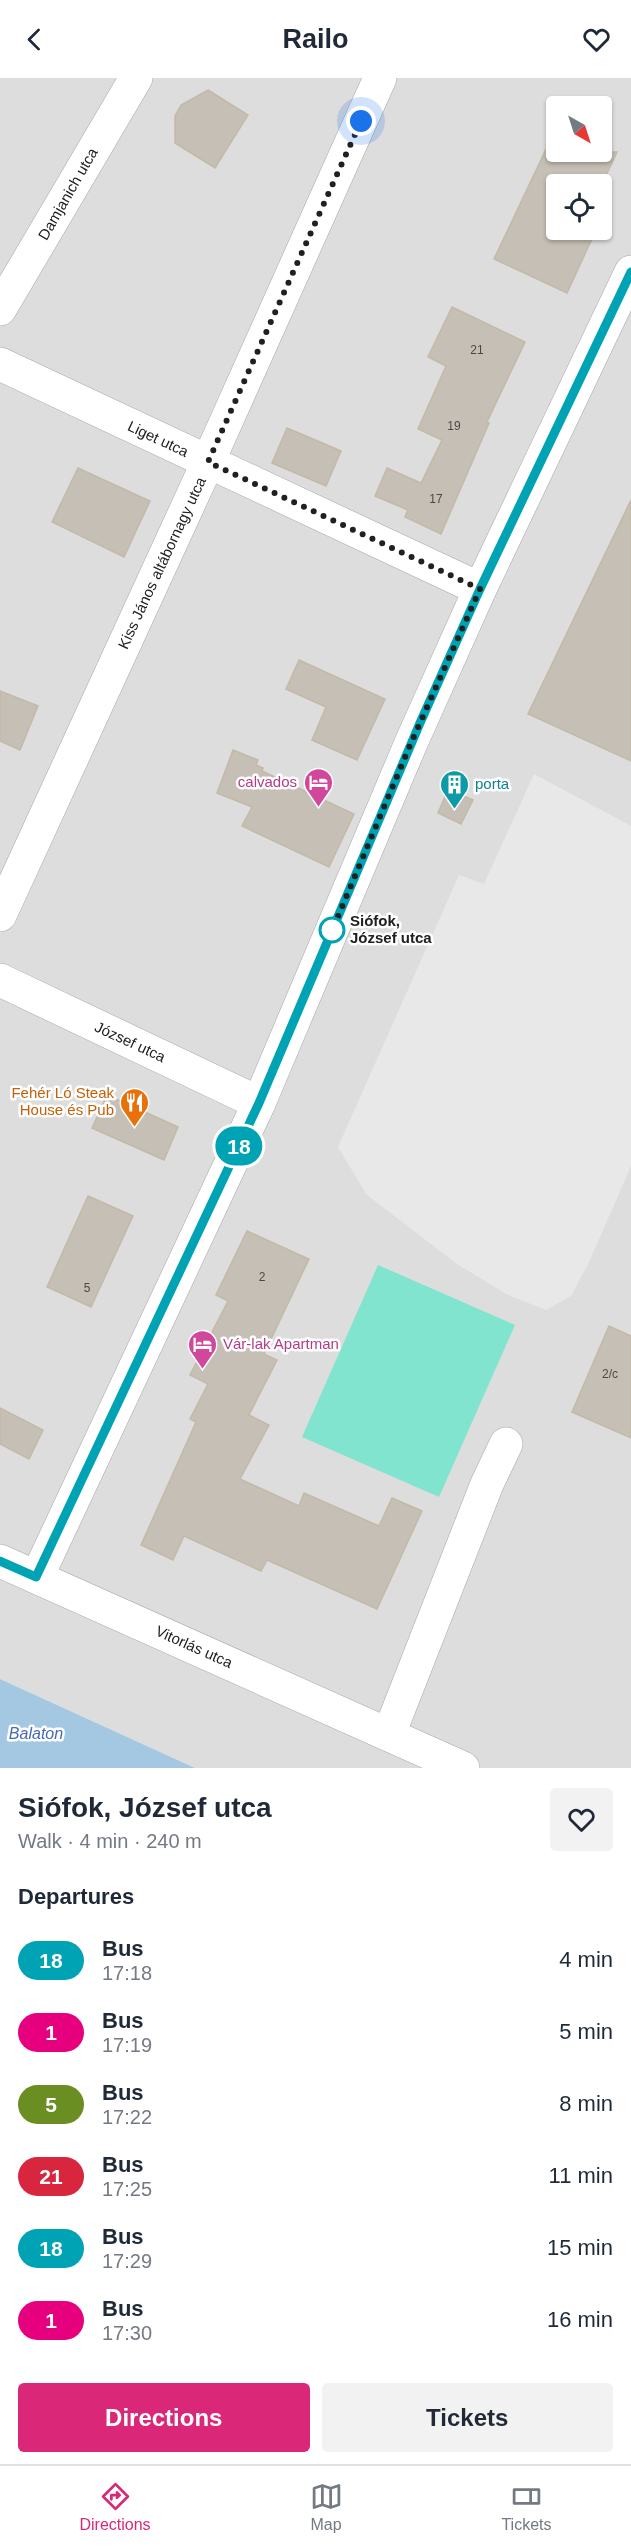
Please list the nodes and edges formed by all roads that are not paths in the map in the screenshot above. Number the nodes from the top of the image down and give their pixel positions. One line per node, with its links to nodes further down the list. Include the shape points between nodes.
1 (136, 78): 4 (street, Damjanich utca)
2 (380, 78): 6 (street, Kiss János altábornagy utca)
3 (631, 272): 7 (street)
4 (0, 309)
5 (0, 364): 6 (street, Liget utca)
6 (208, 462): 7 (street, Liget utca); 8 (street, Kiss János altábornagy utca)
7 (480, 589): 10 (street)
8 (0, 915)
9 (0, 980): 10 (street, József utca)
10 (259, 1103): 13 (street)
11 (506, 1444): 14 (street)
12 (0, 1561): 13 (street, Vitorlás utca)
13 (36, 1577): 14 (street, Vitorlás utca)
14 (389, 1734): 15 (street, Vitorlás utca)
15 (463, 1768)

